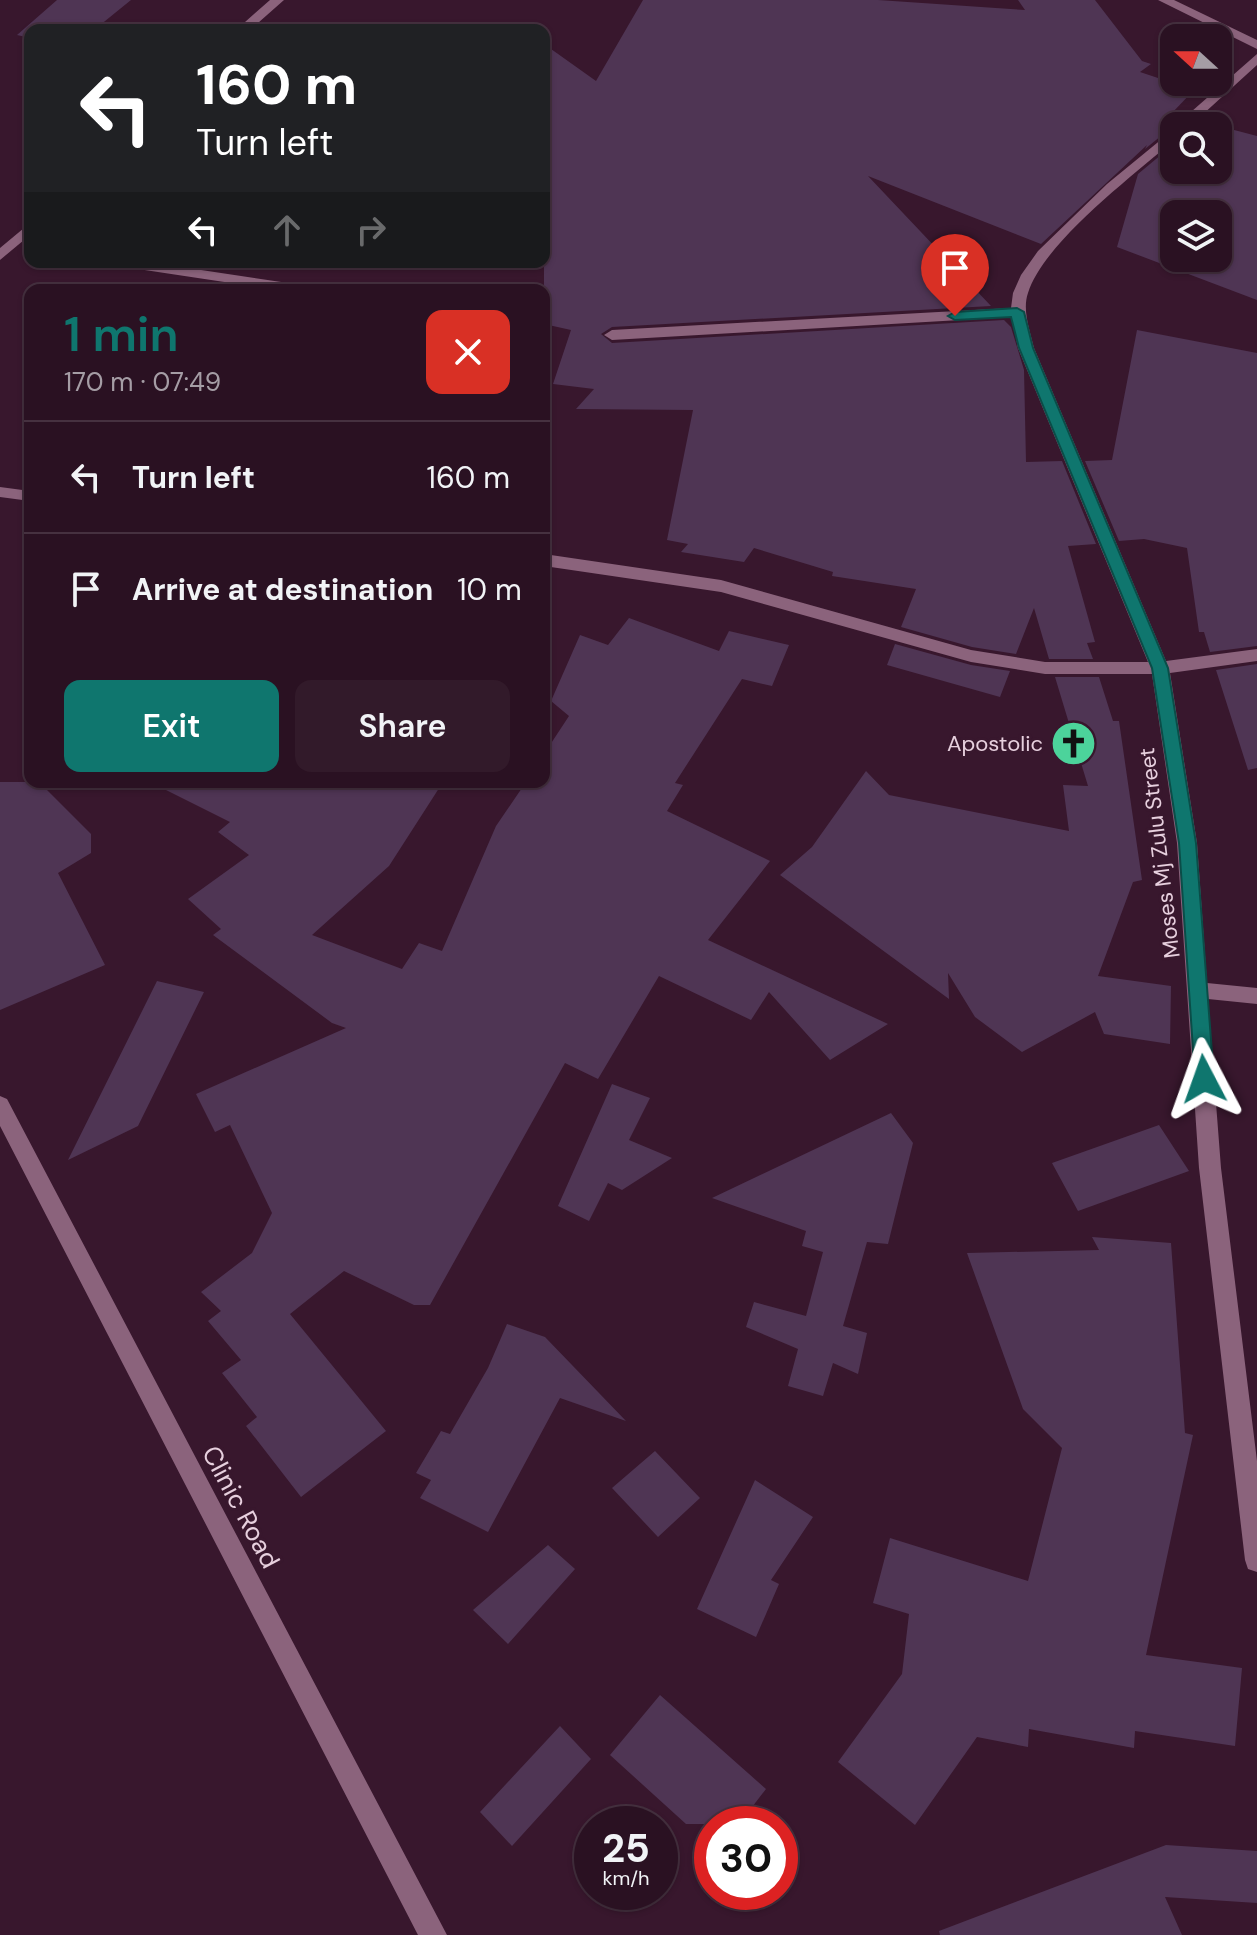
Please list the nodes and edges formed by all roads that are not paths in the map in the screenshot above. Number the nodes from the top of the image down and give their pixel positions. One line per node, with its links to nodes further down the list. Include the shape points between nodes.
1 (278, 0): 3 (street)
2 (1164, 0): 4 (street)
3 (249, 24)
4 (1257, 45)
5 (1257, 58): 6 (street)
6 (1197, 112)
7 (1160, 146): 12 (street, via 1038,262 1020,290)
8 (24, 233): 9 (street)
9 (5, 251)
10 (159, 268): 11 (street)
11 (268, 284)
12 (1017, 312): 13 (street); 18 (street, Moses Mj Zulu Street, via 1026,348)
13 (612, 335)
14 (0, 492): 15 (street)
15 (24, 495)
16 (550, 561): 18 (street, via 721,586 971,656 1045,668)
17 (1257, 655): 18 (street)
18 (1160, 668): 19 (street, Moses Mj Zulu Street, via 1187,843)
19 (1198, 990): 20 (street); 22 (street, Moses Mj Zulu Street, via 1210,1168)
20 (1257, 996)
21 (0, 1105): 23 (street, Clinic Road)
22 (1257, 1560)
23 (433, 1935)

